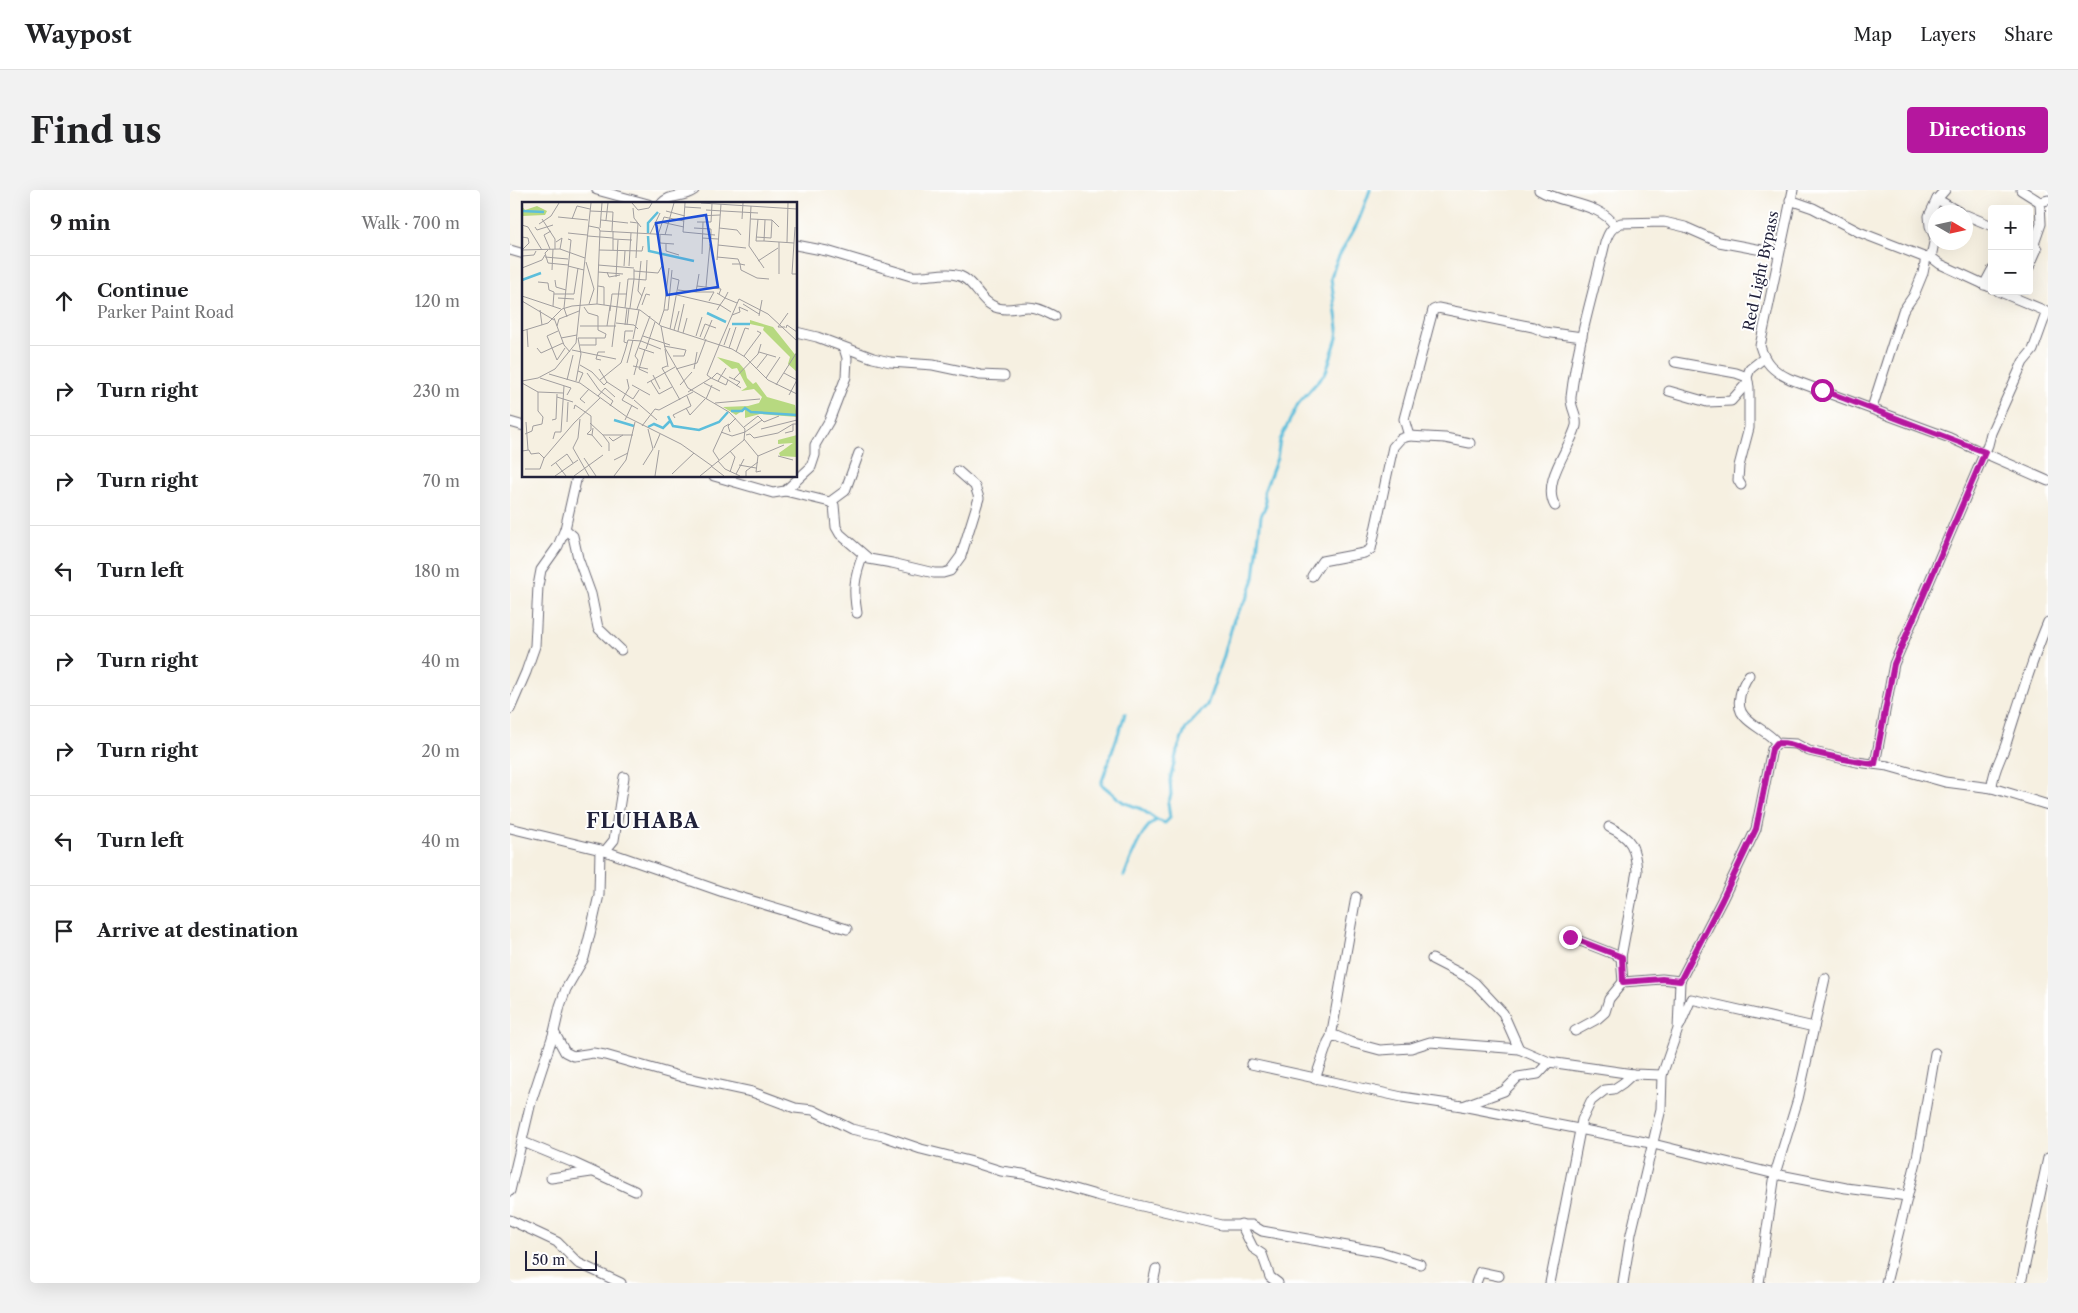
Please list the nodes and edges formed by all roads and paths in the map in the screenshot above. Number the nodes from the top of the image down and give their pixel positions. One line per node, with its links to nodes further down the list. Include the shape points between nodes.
1 (597, 190): 10 (street)
2 (694, 190): 11 (street, via 686,196)
3 (1539, 190): 15 (street, via 1558,200 1597,209)
4 (1793, 190): 8 (street, Red Light Bypass)
5 (1945, 190): 7 (street)
6 (2021, 190): 9 (street)
7 (1937, 199): 12 (street); 20 (street, via 1930,216 1935,238)
8 (1790, 200): 19 (street, Red Light Bypass); 20 (street, via 1860,232)
9 (2044, 201): 16 (street, via 2042,224)
10 (641, 202)
11 (663, 202)
12 (1947, 205)
13 (1973, 218): 14 (street)
14 (1988, 224)
15 (1615, 226): 19 (street, via 1621,223 1664,222 1719,242); 27 (street, via 1605,243)
16 (2033, 240)
17 (798, 245): 25 (street, via 911,276 950,273 965,278 990,306 1005,310 1030,307)
18 (2033, 245): 21 (street, via 2037,250)
19 (1778, 252): 29 (street, Red Light Bypass, via 1760,346)
20 (1928, 257): 22 (street); 34 (street, via 1914,295 1903,311)
21 (2033, 259)
22 (1988, 287)
23 (2017, 295): 24 (street)
24 (2047, 312): 37 (street, via 2033,350 2023,362)
25 (1054, 316)
26 (798, 332): 28 (street)
27 (1582, 337): 35 (street, via 1438,308 1434,310 1404,419); 46 (street, via 1570,400 1577,418 1576,428 1556,468 1552,489)
28 (844, 348): 31 (street, via 890,362); 44 (street, via 846,377 829,421 815,445 811,468)
29 (1764, 358): 32 (street, via 1750,369); 34 (street, via 1778,373)
30 (1675, 362): 32 (street, via 1736,373)
31 (1004, 376)
32 (1748, 380): 33 (street, via 1731,401 1706,402); 43 (street, via 1749,428 1739,466)
33 (1669, 391)
34 (1872, 408): 37 (street)
35 (1409, 436): 36 (street, via 1445,438); 49 (street, via 1400,439 1393,447 1371,549 1322,561)
36 (1470, 444)
37 (1985, 452): 42 (street); 56 (street, via 1894,664)
38 (859, 453): 45 (street, via 845,491)
39 (958, 471): 48 (street, via 975,486 979,498 961,556 950,571 934,573)
40 (577, 478): 47 (street)
41 (721, 478): 44 (street, via 773,494)
42 (2048, 481)
43 (1741, 485)
44 (785, 491): 45 (street)
45 (830, 502): 48 (street, via 834,505 840,534)
46 (1555, 506)
47 (565, 529): 52 (street, via 573,536 598,628); 54 (street, via 542,570 538,586 535,646)
48 (863, 556): 50 (street, via 854,583)
49 (1312, 576)
50 (857, 613)
51 (2048, 622): 58 (street, via 1992,778)
52 (621, 650)
53 (1748, 675): 55 (street, via 1740,694 1743,715)
54 (510, 708)
55 (1777, 743): 56 (street, via 1796,744 1809,751); 69 (street, via 1772,749 1756,829)
56 (1875, 764): 58 (street, via 1945,782)
57 (624, 777): 62 (street, via 614,840)
58 (1992, 788): 59 (street)
59 (2048, 805)
60 (1609, 826): 66 (street, via 1622,834 1635,849 1636,859 1637,871)
61 (510, 828): 62 (street)
62 (603, 851): 64 (street, via 726,893); 74 (street, via 598,863 599,895 584,958 566,989)
63 (1356, 897): 75 (street)
64 (847, 929)
65 (1570, 937): 66 (street)
66 (1622, 957): 70 (street)
67 (1432, 959): 76 (street, via 1475,983 1503,1013)
68 (1826, 978): 71 (street)
69 (1680, 981): 70 (street); 72 (street)
70 (1623, 982): 73 (street, via 1609,999 1604,1012)
71 (1814, 1028): 72 (street, via 1691,999); 89 (street, via 1798,1098)
72 (1678, 1029): 81 (street)
73 (1575, 1031)
74 (554, 1032): 85 (street); 95 (street, via 565,1052 573,1056 605,1055 682,1077 752,1092 795,1108 813,1110 851,1129 1001,1171 1222,1224)
75 (1331, 1037): 76 (street, via 1380,1050 1411,1048 1430,1042); 82 (street)
76 (1519, 1049): 78 (street)
77 (1935, 1053): 93 (street)
78 (1549, 1062): 80 (street); 83 (street, via 1538,1074 1518,1077 1504,1091)
79 (1251, 1064): 82 (street)
80 (1633, 1074): 81 (street); 84 (street, via 1624,1083 1605,1090 1591,1101)
81 (1662, 1075): 86 (street, via 1661,1109)
82 (1316, 1079): 83 (street)
83 (1462, 1106): 84 (street)
84 (1579, 1130): 86 (street); 103 (street)
85 (523, 1142): 88 (street); 91 (street)
86 (1653, 1144): 89 (street); 104 (street, via 1631,1234)
87 (2048, 1158): 107 (street)
88 (591, 1172): 90 (street); 92 (street)
89 (1775, 1174): 93 (street); 105 (street)
90 (551, 1178)
91 (510, 1191)
92 (635, 1191)
93 (1907, 1196): 106 (street)
94 (510, 1220): 99 (street, via 557,1242 578,1263)
95 (1241, 1224): 96 (street, via 1252,1225 1262,1231 1381,1252); 101 (street, via 1253,1248 1262,1254 1270,1277)
96 (1420, 1264)
97 (1156, 1269): 100 (street)
98 (1499, 1276): 102 (street, via 1480,1272)
99 (621, 1283)
100 (1153, 1283)
101 (1278, 1283)
102 (1477, 1283)
103 (1550, 1283)
104 (1624, 1283)
105 (1759, 1283)
106 (1886, 1283)
107 (2021, 1283)

